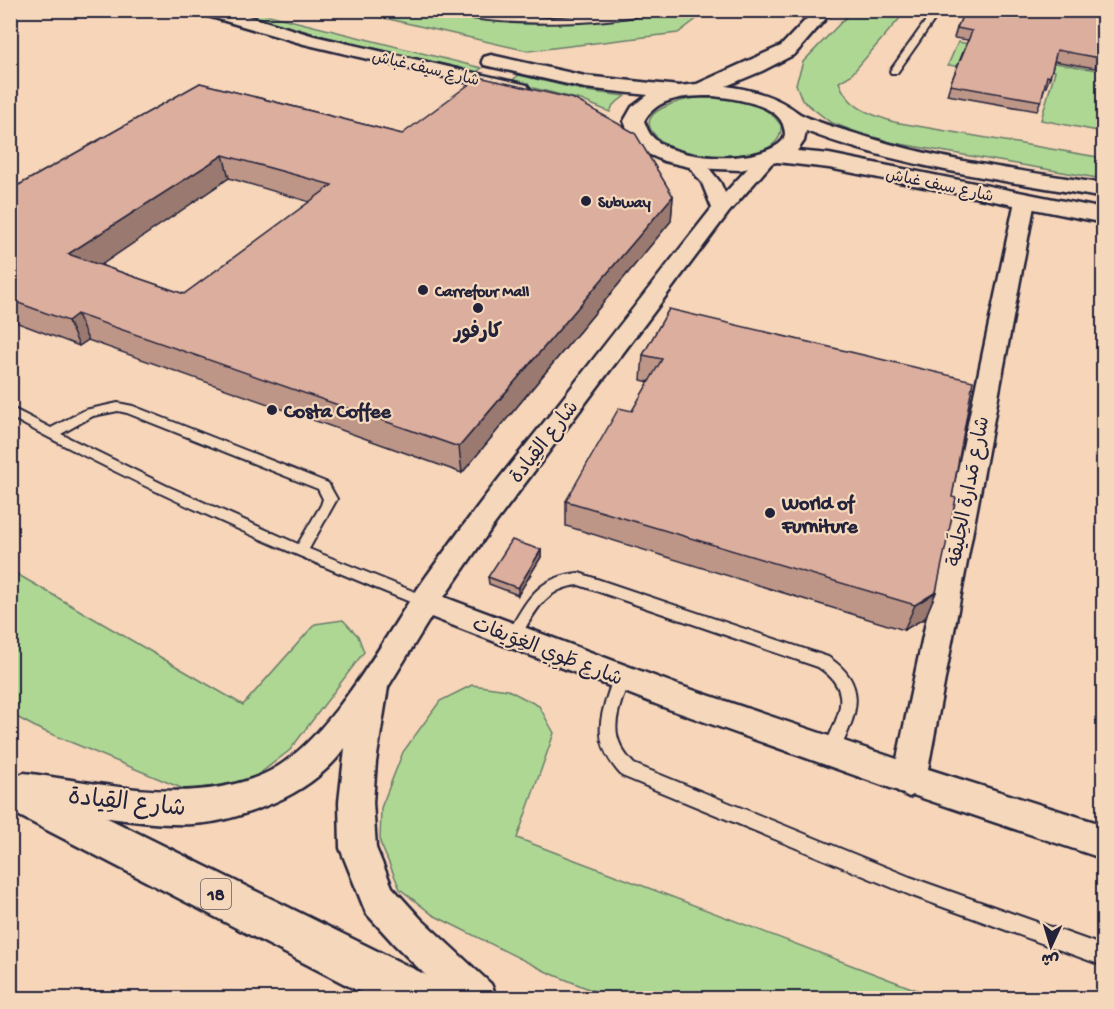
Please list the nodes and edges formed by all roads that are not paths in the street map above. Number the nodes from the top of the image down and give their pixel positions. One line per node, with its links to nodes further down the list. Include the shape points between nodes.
1 (207, 10): 12 (street, شارع سيف غباش, via 310,40)
2 (443, 10): 7 (lane)
3 (510, 10): 7 (lane)
4 (652, 10): 7 (lane, via 578,20)
5 (825, 10): 8 (street)
6 (991, 18): 10 (lane, via 950,12 935,14)
7 (513, 19)
8 (788, 50): 11 (street, via 736,75); 13 (street, via 782,79)
9 (471, 57): 11 (street, شارع سيف غباش, via 585,82)
10 (894, 71)
11 (687, 91): 13 (street, شارع سيف غباش, via 742,94 769,102); 15 (street, via 654,100 637,113 634,121)
12 (540, 94)
13 (786, 113): 16 (street, via 796,131 795,138); 18 (street, شارع سيف غباش, via 851,140 899,153)
14 (612, 122): 15 (street)
15 (639, 138): 17 (street, شارع سيف غباش, via 662,152)
16 (771, 157): 17 (street, شارع سيف غباش, via 732,164); 19 (street, شارع سيف غباش, via 828,161); 20 (street, شارع القِيادة)
17 (694, 161): 20 (street, via 711,182)
18 (1104, 191)
19 (1025, 201): 21 (street, شارع سيف غباش); 30 (street, شارع مَدارة الحِلَيقة)
20 (722, 208): 25 (street, شارع القِيادة, via 483,519)
21 (1104, 216)
22 (10, 411): 23 (lane, شارع طَوِي الغِوَيفات)
23 (53, 433): 24 (lane, شارع طَوِي الغِوَيفات, via 166,492); 24 (lane, via 92,410 117,406 323,486 330,499 328,505)
24 (301, 551): 25 (lane, شارع طَوِي الغِوَيفات)
25 (425, 602): 26 (street, شارع طَوِي الغِوَيفات); 28 (street, شارع القِيادة)
26 (513, 637): 27 (street, شارع طَوِي الغِوَيفات); 29 (lane, via 542,591 560,581 579,579 823,662 840,673 850,690 850,700)
27 (621, 678): 29 (street, شارع طَوِي الغِوَيفات); 33 (lane, via 606,729 610,751 628,770 910,886)
28 (374, 682): 31 (street, شارع القِيادة, via 325,749 306,766 279,784 238,801 194,808 163,807); 35 (street, شارع القِيادة, via 359,762 358,848 379,900)
29 (830, 753): 30 (street, شارع طَوِي الغِوَيفات)
30 (909, 781): 32 (street, شارع طَوِي الغِوَيفات)
31 (10, 788): 34 (street, 18)
32 (1104, 842)
33 (1104, 956)
34 (421, 999)
35 (477, 999)

